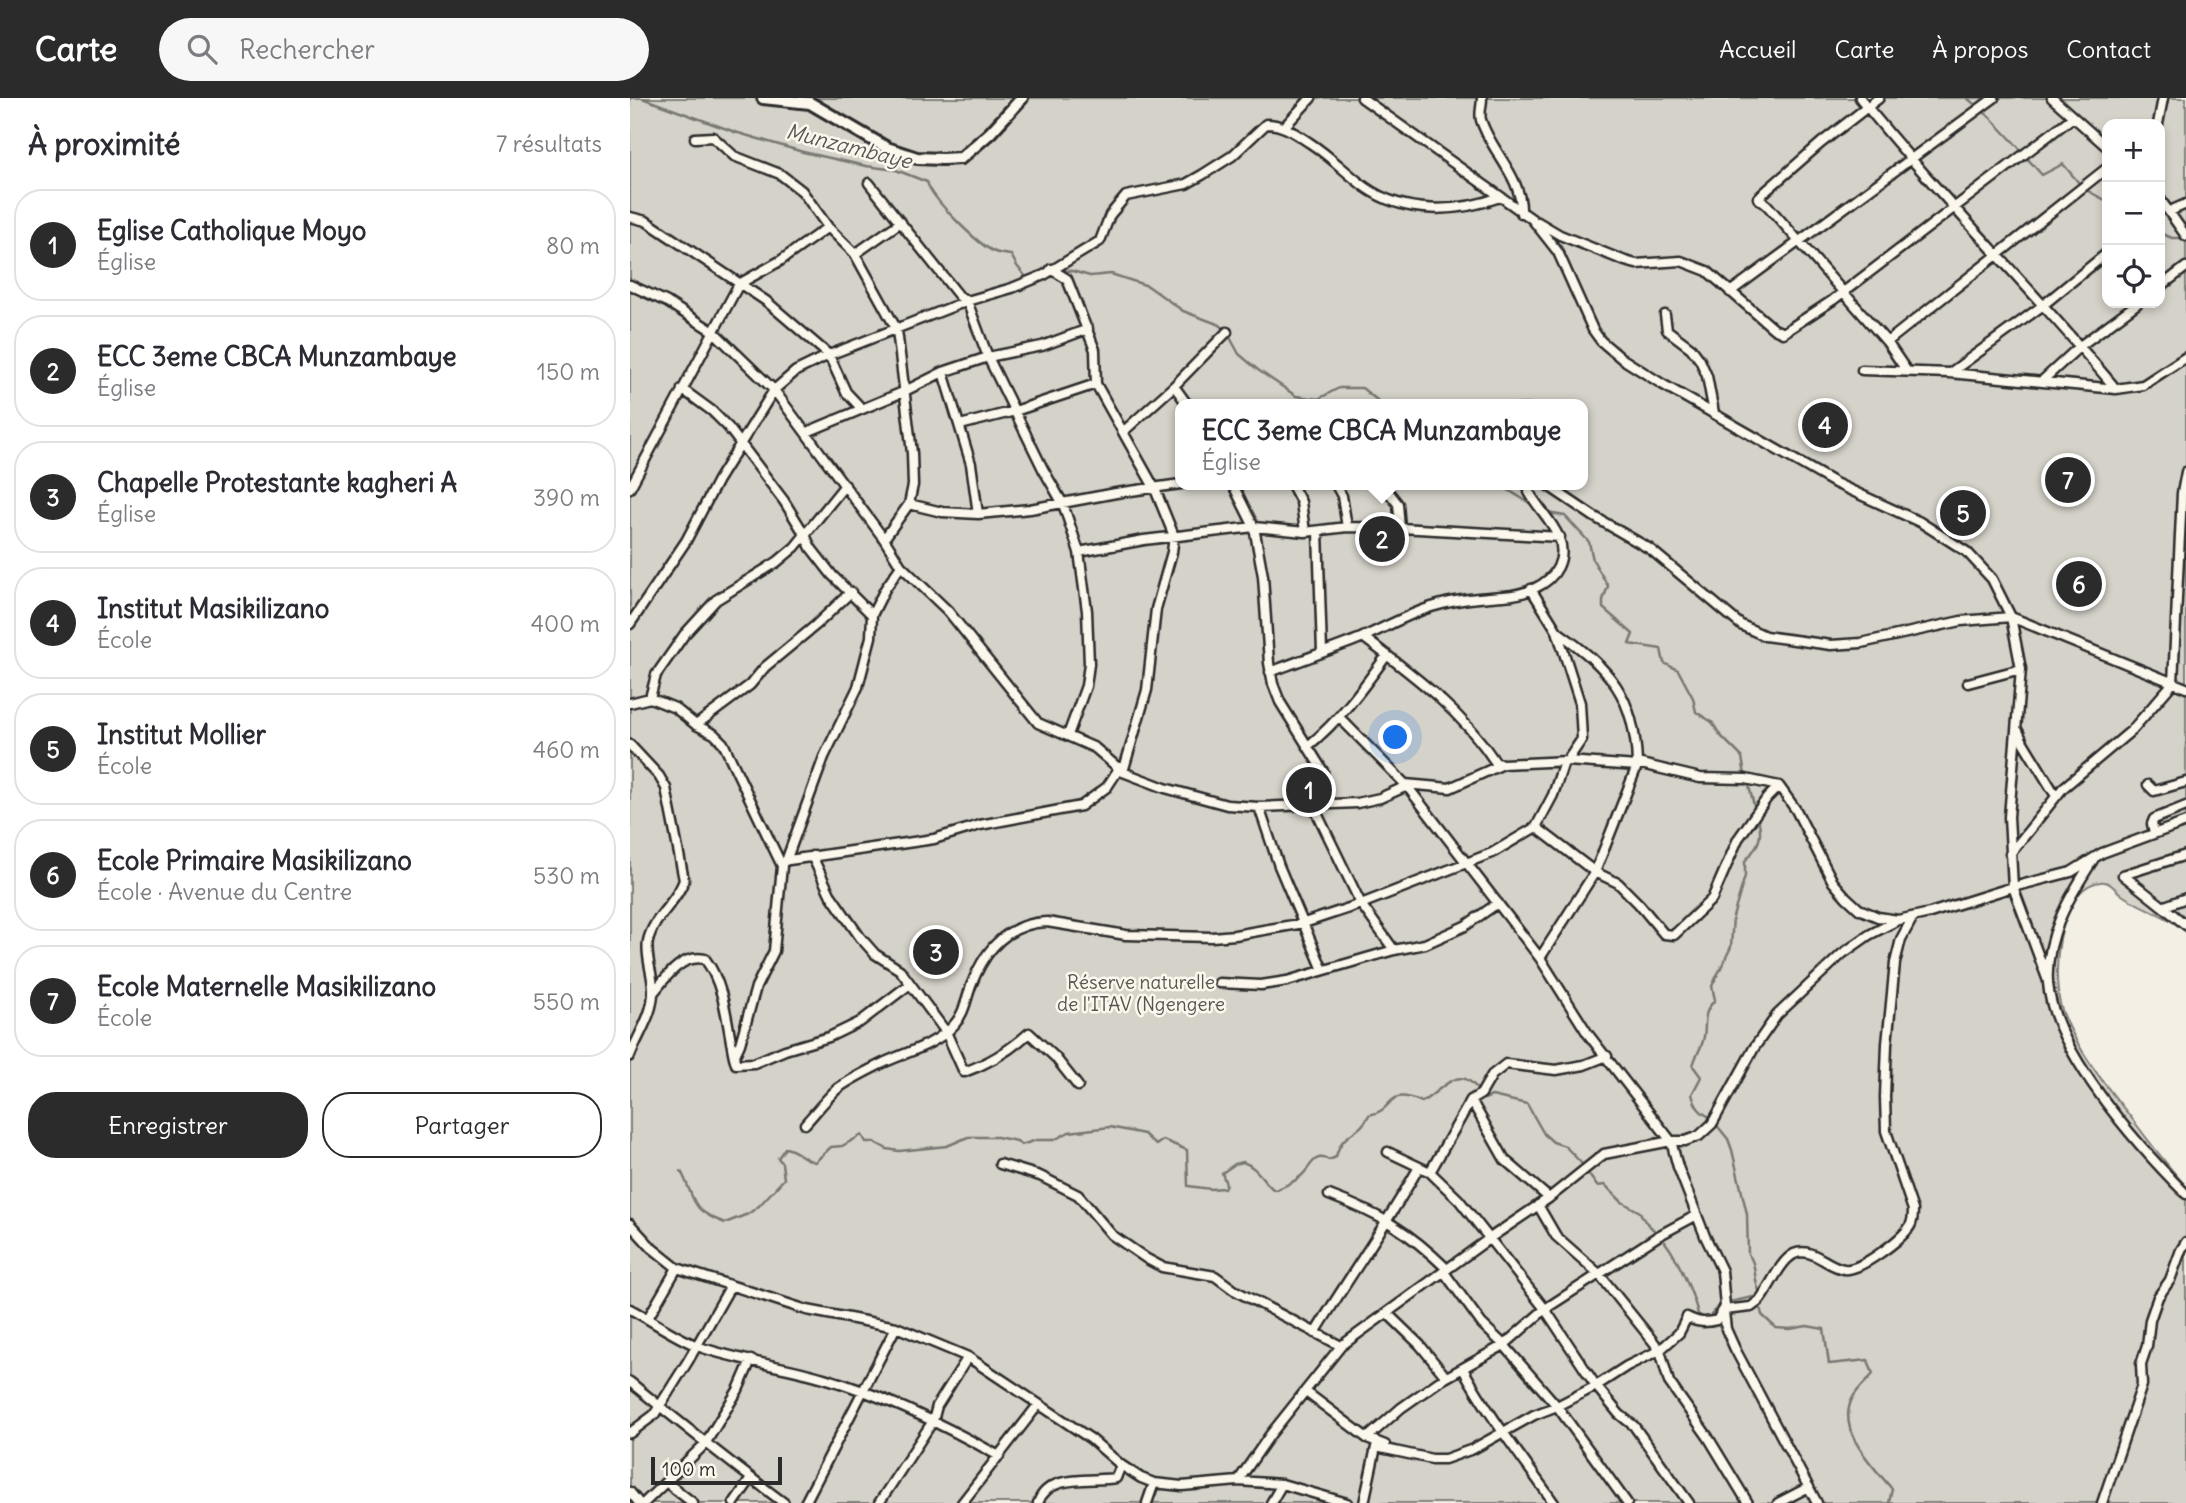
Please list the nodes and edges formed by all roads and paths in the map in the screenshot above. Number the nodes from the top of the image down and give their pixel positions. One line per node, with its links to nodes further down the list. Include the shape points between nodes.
1 (763, 98): 2 (street, via 810,103 887,148 917,158 942,159 961,158)
2 (1021, 98)
3 (1311, 98): 14 (street)
4 (1362, 98): 20 (street)
5 (1482, 98): 25 (street, via 1481,120 1521,197)
6 (1860, 98): 11 (street)
7 (1879, 98): 11 (street)
8 (1994, 98): 17 (street)
9 (2052, 98): 12 (street)
10 (2163, 98): 13 (street)
11 (1868, 107): 17 (street); 31 (street, via 1758,198)
12 (2073, 117): 16 (street); 24 (street)
13 (2159, 119)
14 (1285, 126): 20 (street, via 1364,187 1390,200 1448,210); 36 (street, via 1266,124 1232,156 1186,184 1126,196 1110,215 1100,241)
15 (695, 138): 29 (street, via 713,137 734,156 786,178 802,191)
16 (2102, 143)
17 (1913, 158): 24 (street); 31 (street)
18 (2102, 172): 33 (street)
19 (869, 183): 28 (street)
20 (1500, 197): 25 (street)
21 (2186, 204): 22 (street)
22 (2165, 205)
23 (2165, 208): 30 (street)
24 (1954, 209): 33 (street); 40 (street)
25 (1521, 213): 27 (street)
26 (630, 217): 38 (street, via 646,221)
27 (1532, 219): 41 (street, via 1636,264 1681,261 1697,266); 69 (street, via 1558,252 1585,316 1601,341 1621,358)
28 (901, 222): 32 (street); 42 (street)
29 (828, 227): 32 (street); 38 (street)
30 (2186, 236)
31 (1800, 242): 40 (street); 41 (street)
32 (855, 254): 47 (street)
33 (1997, 257): 43 (street); 50 (street)
34 (2102, 257): 43 (street)
35 (2186, 267): 37 (street)
36 (1048, 272): 42 (street); 46 (street, via 1067,279)
37 (2165, 283)
38 (739, 284): 48 (street); 52 (street)
39 (630, 285): 48 (street)
40 (1844, 291): 41 (street, via 1783,333); 50 (street)
41 (1730, 292)
42 (967, 301): 47 (street); 53 (street)
43 (2042, 306): 51 (street); 58 (street)
44 (2131, 308): 51 (street)
45 (1665, 315): 69 (street, via 1667,330 1691,348 1707,376)
46 (1087, 329): 53 (street, via 1042,346); 60 (street, via 1095,350)
47 (897, 330): 52 (street); 65 (street)
48 (714, 332): 62 (street); 64 (street)
49 (1227, 332): 61 (street)
50 (1887, 342): 56 (street)
51 (2080, 346): 59 (street); 63 (street)
52 (829, 355): 64 (street, via 796,371); 67 (street, via 846,392)
53 (988, 357): 57 (street); 68 (street)
54 (2186, 357): 63 (street, via 2143,385)
55 (1862, 370): 56 (street)
56 (1906, 370): 58 (street)
57 (943, 372): 65 (street); 70 (street)
58 (1950, 373): 59 (street)
59 (2042, 381): 63 (street)
60 (1096, 384): 68 (street); 71 (street)
61 (1174, 386): 66 (street); 71 (street)
62 (682, 388): 73 (street, via 712,411); 77 (street)
63 (2116, 389)
64 (775, 390): 72 (street); 73 (street)
65 (903, 392): 67 (street); 85 (street, via 912,453)
66 (1183, 399)
67 (862, 409): 72 (street)
68 (1015, 411): 70 (street); 86 (street)
69 (1714, 413): 102 (street, via 1835,483 1920,522 1967,552 1992,579)
70 (960, 425): 87 (street)
71 (1124, 431): 78 (street)
72 (807, 432): 75 (street)
73 (740, 442): 93 (street); 103 (street, via 686,541)
74 (2186, 472): 111 (street)
75 (845, 485): 93 (street); 96 (street)
76 (1175, 485): 78 (street)
77 (630, 488)
78 (1155, 489): 86 (street); 94 (street)
79 (1236, 490): 88 (street)
80 (1295, 490): 92 (street)
81 (1339, 490): 89 (street)
82 (1387, 490): 90 (street, via 1398,504)
83 (1529, 490): 95 (street)
84 (1554, 490): 102 (street, via 1650,549 1741,625 1765,636 1831,645 1861,643 1961,621)
85 (909, 504): 87 (street); 96 (street)
86 (1063, 504): 87 (street); 97 (street)
87 (978, 514)
88 (1254, 527): 92 (street); 94 (street); 109 (street, via 1263,576)
89 (1347, 527): 90 (street); 91 (street)
90 (1400, 528): 95 (street)
91 (1318, 531): 92 (street); 106 (street)
92 (1305, 532)
93 (806, 535): 100 (street, via 832,575); 113 (street, via 777,562 716,600 656,675)
94 (1174, 536): 97 (street); 124 (street, via 1156,609 1147,690)
95 (1560, 537): 99 (street, via 1559,566)
96 (884, 539): 98 (street)
97 (1079, 552): 118 (street, via 1089,664)
98 (901, 566): 101 (street); 118 (street, via 948,611 1038,723)
99 (1531, 589): 104 (street); 105 (street, via 1517,596 1432,607)
100 (851, 592): 101 (street); 116 (street, via 750,685)
101 (872, 615): 142 (street, via 858,687 824,757)
102 (2011, 617): 108 (street); 111 (street)
103 (630, 624)
104 (1557, 631): 121 (street, via 1583,723 1582,739); 123 (street, via 1584,651 1617,686 1629,709)
105 (1363, 637): 106 (street); 107 (street)
106 (1322, 652): 109 (street)
107 (1387, 655): 115 (street); 122 (street, via 1446,703 1496,763)
108 (2021, 669): 110 (street); 117 (street)
109 (1270, 672): 120 (street, via 1280,702)
110 (1968, 683)
111 (2172, 683): 112 (street); 129 (street, via 2133,730)
112 (2186, 688)
113 (650, 698): 114 (street); 116 (street, via 675,708)
114 (630, 703)
115 (1339, 717): 120 (street); 126 (street)
116 (696, 724): 142 (street, via 714,734 729,752 751,806)
117 (2017, 728): 129 (street); 137 (street)
118 (1069, 735): 124 (street)
119 (630, 746): 159 (street, via 666,789 684,880 648,942)
120 (1308, 746): 131 (street, via 1323,772)
121 (1566, 762): 122 (street); 123 (street); 135 (street)
122 (1503, 764): 126 (street, via 1450,789)
123 (1637, 764): 128 (street, via 1700,778 1746,779); 143 (street)
124 (1122, 769): 133 (street, via 1206,801); 139 (street, via 1081,806 980,825 934,839)
125 (2186, 782): 127 (street, via 2154,791)
126 (1406, 785): 131 (street, via 1380,798); 141 (street)
127 (2148, 785)
128 (1779, 786): 143 (street, via 1738,839 1712,899 1674,935 1664,934 1618,883); 150 (street, via 1833,883 1860,909)
129 (2056, 796): 137 (street)
130 (1312, 803): 131 (street); 133 (street); 147 (street)
131 (1328, 804)
132 (2186, 806): 136 (street, via 2154,819)
133 (1259, 807): 151 (street)
134 (2186, 822): 136 (street)
135 (1536, 827): 141 (street, via 1492,853); 143 (street)
136 (2154, 832): 140 (street)
137 (2010, 854): 144 (street)
138 (2186, 855): 148 (street, via 2123,875)
139 (812, 856): 142 (street); 158 (street, via 830,894 860,937)
140 (2094, 859): 144 (street, via 2071,872); 156 (street, via 2057,923)
141 (1465, 861): 146 (street); 147 (street)
142 (785, 863): 163 (street, via 774,951 756,987)
143 (1595, 872): 154 (street)
144 (2013, 887): 149 (street); 156 (street)
145 (2186, 898): 148 (street)
146 (1498, 903): 153 (street, via 1448,934); 154 (street)
147 (1361, 904): 151 (street); 153 (street)
148 (2165, 906): 152 (street)
149 (1913, 917): 150 (street); 185 (street, via 1895,963 1885,1097 1886,1131 1913,1221 1895,1241 1856,1268 1846,1270 1802,1252 1793,1255 1751,1307)
150 (1898, 920): 167 (street, via 1842,954 1777,1015 1714,1120 1699,1136)
151 (1304, 923): 155 (street); 160 (street, via 1212,937 1126,935 1047,922 1020,927 998,941 986,956 962,1014)
152 (2186, 925)
153 (1394, 950): 155 (street)
154 (1540, 958): 162 (street)
155 (1323, 970): 157 (street, via 1261,985)
156 (2048, 981): 172 (street, via 2065,1038 2089,1077 2129,1132)
157 (1219, 982)
158 (910, 984): 160 (street); 163 (street, via 860,1022 829,1037 754,1063 736,1064)
159 (654, 992): 161 (street, via 648,1020); 163 (street, via 673,968 705,958 717,980)
160 (946, 1032): 164 (street, via 964,1072 991,1062 1029,1033); 166 (street, via 838,1088)
161 (630, 1056)
162 (1607, 1056): 165 (street, via 1556,1070 1506,1064); 167 (street)
163 (734, 1057)
164 (1078, 1086)
165 (1471, 1100): 171 (street); 174 (street, via 1505,1160)
166 (805, 1124)
167 (1671, 1141): 174 (street, via 1604,1154); 176 (street)
168 (1388, 1152): 170 (street)
169 (1000, 1164): 191 (street, via 1040,1176 1077,1195 1112,1235 1147,1259 1162,1267 1214,1276)
170 (1419, 1167): 171 (street); 177 (street)
171 (1430, 1172): 179 (street)
172 (2186, 1194)
173 (1329, 1195): 177 (street)
174 (1549, 1198): 175 (street)
175 (1538, 1205): 179 (street); 183 (street, via 1556,1236)
176 (1697, 1216): 183 (street); 185 (street, via 1722,1271)
177 (1389, 1221): 182 (street); 191 (street)
178 (630, 1224): 181 (street)
179 (1490, 1238): 182 (street); 187 (street)
180 (2186, 1242): 241 (street, via 2150,1320 2141,1364 2142,1385)
181 (677, 1268): 184 (street); 189 (street)
182 (1445, 1270): 188 (street); 192 (street, via 1482,1324)
183 (1599, 1274): 187 (street); 195 (street)
184 (730, 1287): 190 (street, via 807,1310); 193 (street)
185 (1724, 1305): 195 (street, via 1717,1321 1695,1322 1687,1317 1679,1333); 220 (street, via 1726,1329)
186 (630, 1309): 189 (street)
187 (1545, 1309): 192 (street); 201 (street)
188 (1388, 1314): 194 (street); 199 (street)
189 (648, 1318): 193 (street)
190 (896, 1327): 196 (street); 202 (street)
191 (1315, 1333): 194 (street)
192 (1504, 1345): 198 (street); 206 (street)
193 (697, 1346): 197 (street); 204 (street)
194 (1342, 1346): 203 (street)
195 (1660, 1350): 201 (street); 238 (street, via 1669,1382)
196 (968, 1357): 205 (street); 207 (street, via 937,1406)
197 (751, 1360): 202 (street); 211 (street)
198 (1463, 1369): 199 (street); 208 (street, via 1482,1405)
199 (1446, 1377): 210 (street)
200 (630, 1382): 204 (street)
201 (1597, 1386): 206 (street); 237 (street, via 1634,1426)
202 (863, 1390): 207 (street); 227 (street)
203 (1306, 1392): 210 (street); 216 (street)
204 (660, 1404): 209 (street, via 654,1415); 211 (street)
205 (1038, 1405): 212 (street); 214 (street)
206 (1558, 1406): 208 (street); 236 (street)
207 (933, 1421): 212 (street); 228 (street)
208 (1505, 1432): 213 (street, via 1445,1459); 235 (street)
209 (630, 1433)
210 (1367, 1438): 213 (street)
211 (705, 1444): 215 (street); 217 (street)
212 (999, 1456): 229 (street)
213 (1413, 1456): 234 (street, via 1376,1447)
214 (1121, 1465): 218 (street); 230 (street, via 1116,1478 1050,1485)
215 (751, 1480): 225 (street); 226 (street)
216 (1238, 1481): 218 (street, via 1182,1486); 219 (street)
217 (666, 1482): 223 (street); 224 (street)
218 (1154, 1483): 231 (street)
219 (1282, 1484): 232 (street); 233 (street)
220 (1809, 1488): 239 (street); 240 (street)
221 (630, 1492): 222 (street)
222 (639, 1503)
223 (644, 1503)
224 (693, 1503)
225 (734, 1503)
226 (783, 1503)
227 (805, 1503)
228 (879, 1503)
229 (962, 1503)
230 (1038, 1503)
231 (1147, 1503)
232 (1271, 1503)
233 (1347, 1503)
234 (1364, 1503)
235 (1554, 1503)
236 (1627, 1503)
237 (1689, 1503)
238 (1748, 1503)
239 (1778, 1503)
240 (1817, 1503)
241 (2102, 1503)

